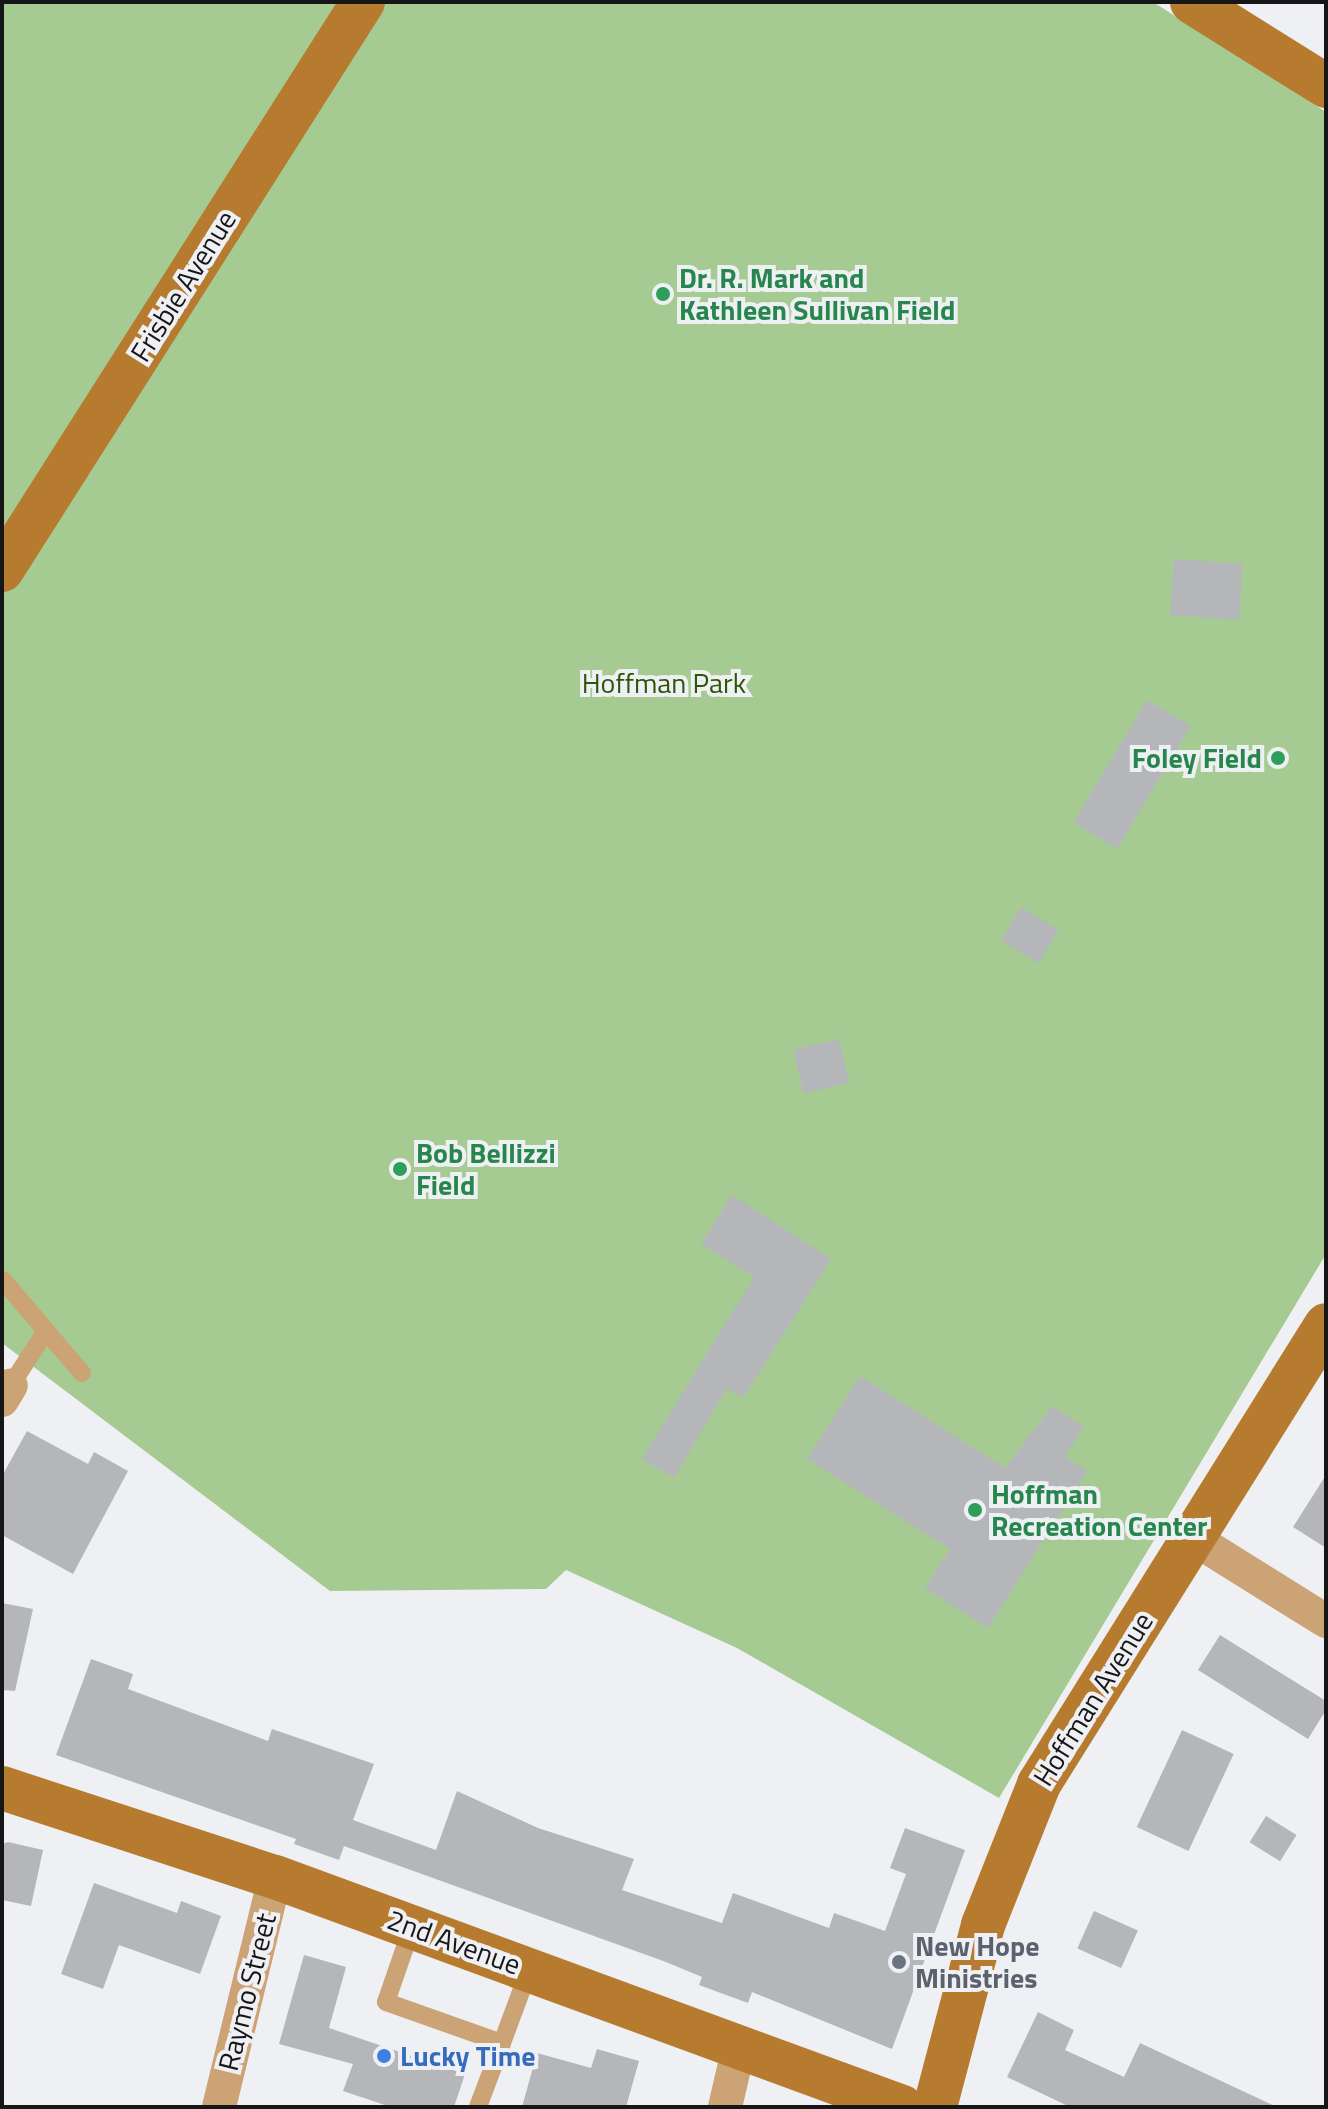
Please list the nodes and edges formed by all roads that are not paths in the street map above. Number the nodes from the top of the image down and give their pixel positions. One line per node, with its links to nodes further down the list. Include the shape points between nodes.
1 (363, 2): 4 (street, Frisbie Avenue)
2 (1192, 2): 3 (street)
3 (1326, 86)
4 (2, 570)
5 (3, 1280): 7 (lane)
6 (1326, 1325): 10 (street, Hoffman Avenue)
7 (46, 1331): 8 (lane); 9 (lane)
8 (82, 1373)
9 (7, 1393)
10 (1193, 1538): 11 (street); 22 (street, Hoffman Avenue, via 1027,1808 983,1925)
11 (1326, 1621)
12 (2, 1788): 13 (street, 2nd Avenue)
13 (275, 1877): 14 (street, 2nd Avenue); 18 (street, Raymo Street)
14 (412, 1927): 15 (street, 2nd Avenue); 16 (lane, via 386,2002)
15 (529, 1970): 16 (lane); 17 (street, 2nd Avenue)
16 (502, 2043): 19 (lane)
17 (739, 2047): 20 (street); 21 (street, 2nd Avenue)
18 (219, 2107)
19 (478, 2107)
20 (725, 2107)
21 (902, 2107)
22 (935, 2107)

